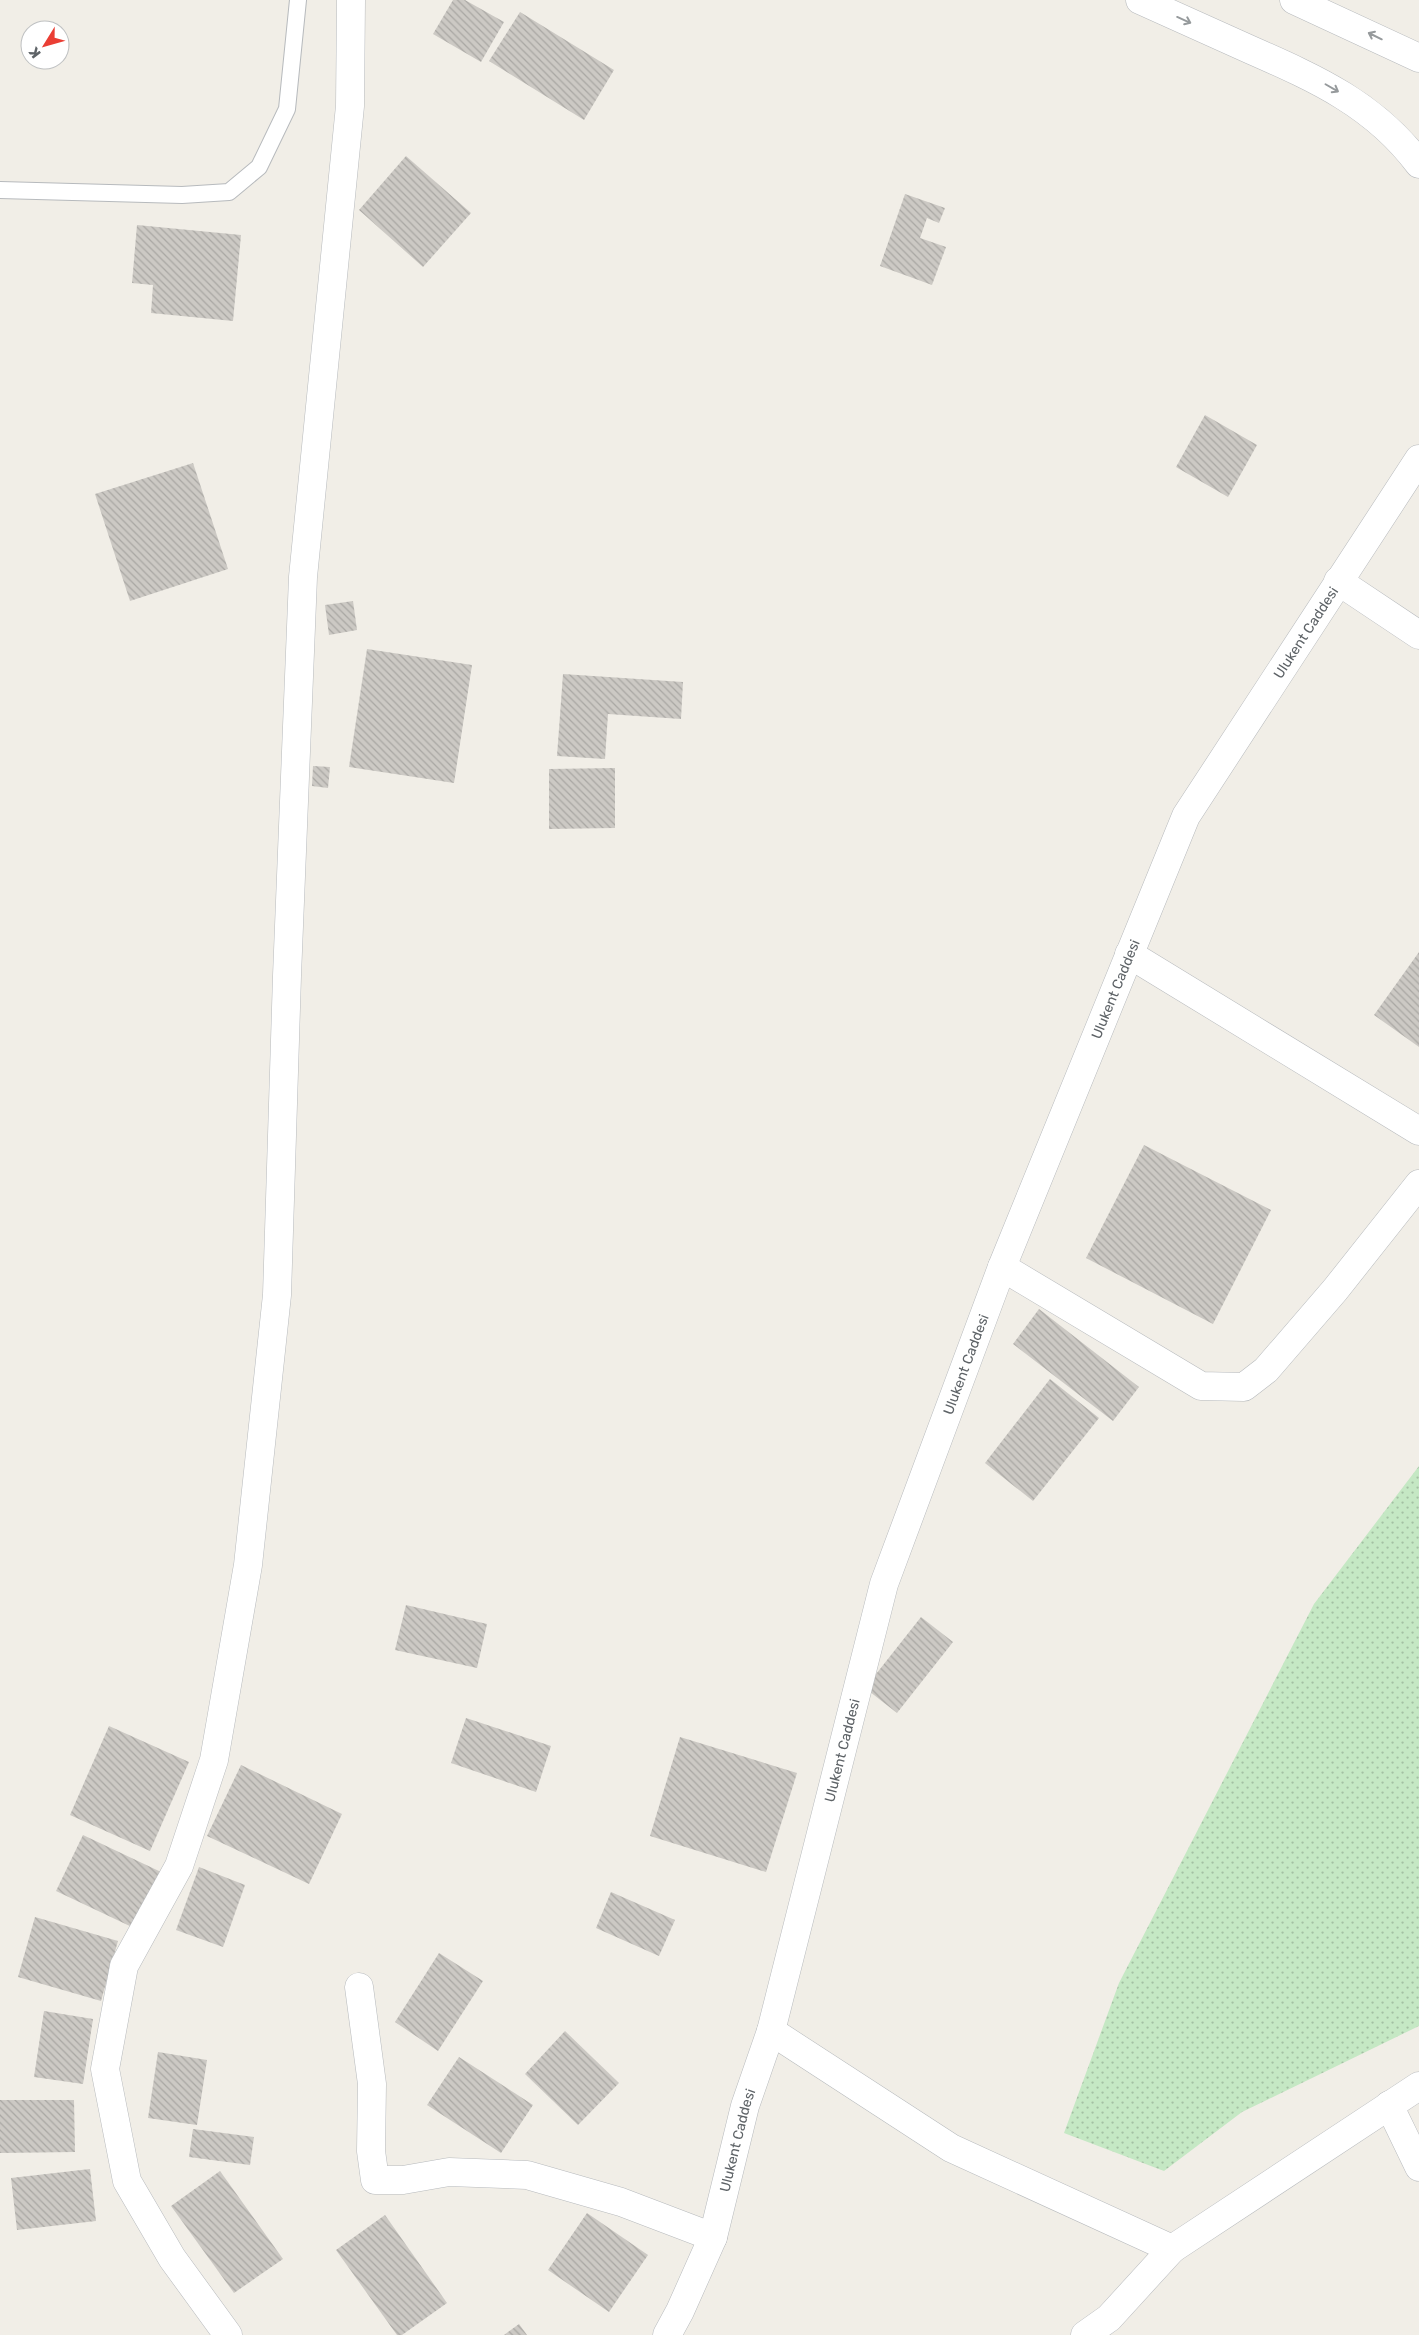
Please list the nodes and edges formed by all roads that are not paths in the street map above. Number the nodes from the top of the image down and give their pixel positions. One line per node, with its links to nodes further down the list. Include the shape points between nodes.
1 (298, 0): 7 (lane, via 287,109 259,167 229,192 182,195)
2 (351, 0): 22 (street, via 350,106 303,577 277,1295 248,1566 214,1760 179,1866 124,1966 106,2069 127,2181 172,2258)
3 (1140, 0): 6 (street, one-way to 6, via 1333,87 1373,115 1406,146)
4 (1294, 0): 5 (street, one-way to 4)
5 (1419, 58)
6 (1419, 164)
7 (0, 190)
8 (1419, 459): 9 (street, Ulukent Caddesi)
9 (1338, 580): 10 (street); 11 (street, Ulukent Caddesi, via 1186,816)
10 (1419, 635)
11 (1129, 954): 12 (street); 14 (street, Ulukent Caddesi)
12 (1419, 1130)
13 (1419, 1184): 14 (street, via 1266,1370 1244,1386 1201,1386)
14 (1002, 1267): 16 (street, Ulukent Caddesi, via 884,1584)
15 (359, 1987): 20 (street, via 372,2084 371,2151 375,2180 403,2180 449,2172 527,2175 621,2202)
16 (771, 2031): 20 (street, Ulukent Caddesi, via 744,2106); 21 (street, via 951,2148)
17 (1419, 2086): 18 (street)
18 (1389, 2105): 19 (street); 21 (street)
19 (1419, 2167)
20 (713, 2237): 23 (street, Ulukent Caddesi)
21 (1172, 2249): 24 (street, via 1109,2318)
22 (228, 2335)
23 (667, 2335)
24 (1085, 2335)

